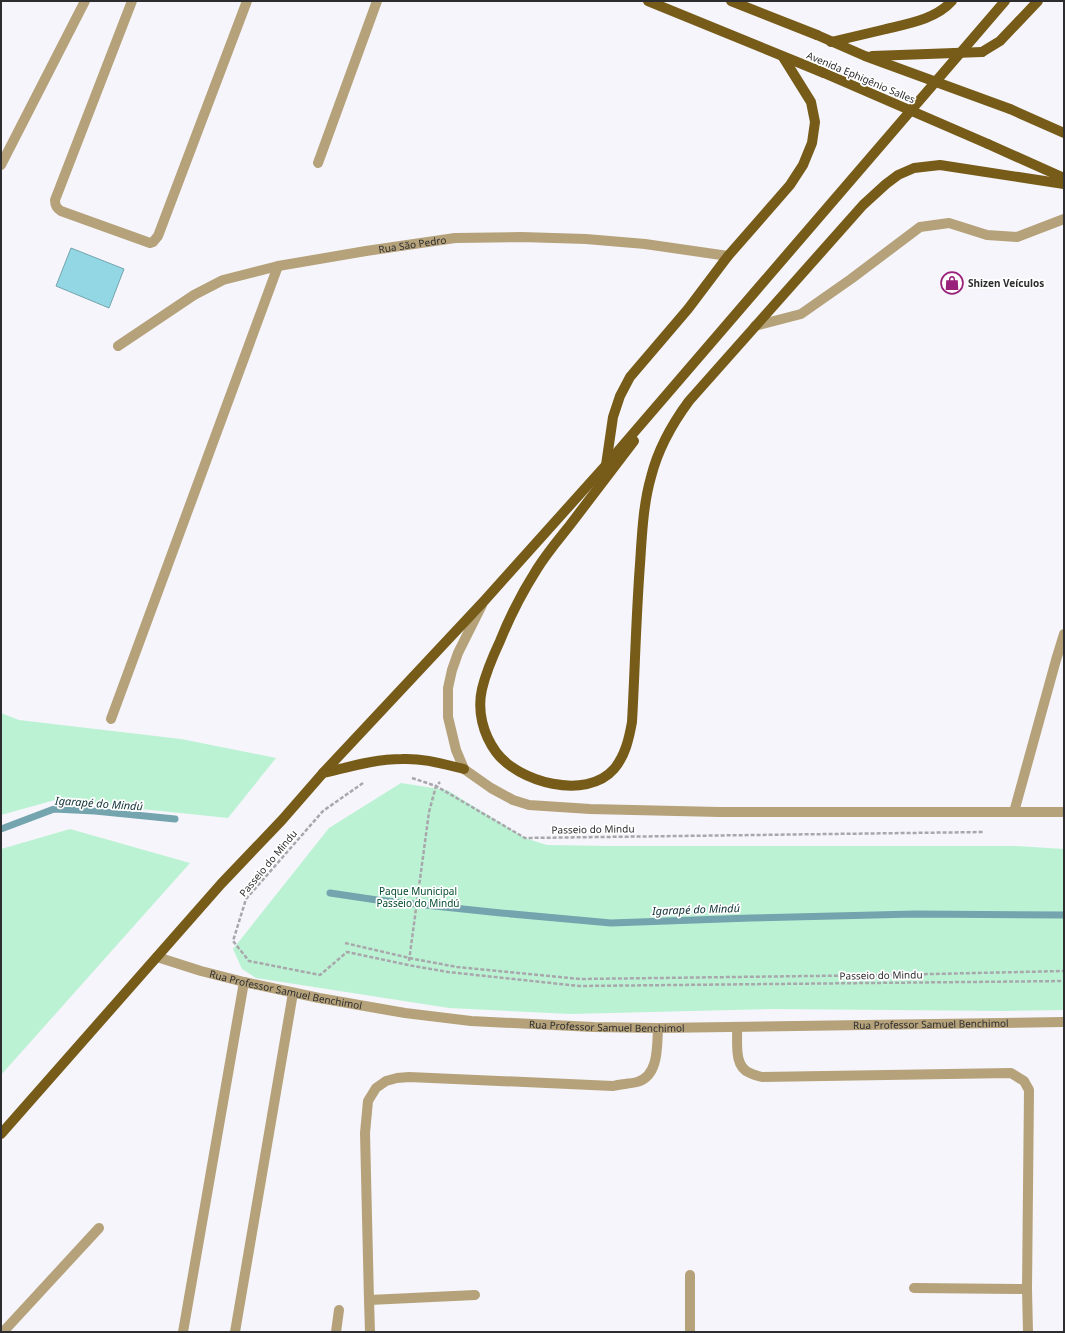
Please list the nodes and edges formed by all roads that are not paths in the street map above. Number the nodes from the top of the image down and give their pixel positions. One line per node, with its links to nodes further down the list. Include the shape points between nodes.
1 (85, 1): 15 (street)
2 (132, 1): 3 (street, via 55,204 61,211 150,243 158,236)
3 (246, 1)
4 (377, 1): 14 (street)
5 (648, 1): 12 (main road, Avenida Ephigênio Salles)
6 (731, 1): 10 (main road, Avenida Ephigênio Salles, bridge)
7 (1005, 1): 23 (main road)
8 (1038, 1): 11 (main road, bridge, via 1000,41 982,52)
9 (949, 5): 10 (main road, via 905,25)
10 (831, 42): 11 (main road, Avenida Ephigênio Salles, bridge)
11 (865, 56): 13 (main road, Avenida Ephigênio Salles, bridge, via 1010,109)
12 (783, 57): 16 (main road, Avenida Ephigênio Salles, bridge); 19 (main road, via 811,102 814,122 812,143 803,165 790,185)
13 (1064, 133)
14 (318, 163)
15 (1, 165)
16 (1064, 178)
17 (1064, 184): 21 (main road, via 940,165 914,168 898,175 863,205)
18 (1064, 219): 21 (street, via 1017,237 987,235 949,223 920,227 801,314)
19 (728, 256): 20 (street, Rua São Pedro, via 601,240 455,238); 24 (main road, via 688,309 630,377 613,417)
20 (278, 266): 22 (street, Rua São Pedro, via 223,280 210,286); 27 (street)
21 (756, 326): 23 (main road, via 689,401 664,442 651,477 644,517 632,722 629,742 622,756 614,769 603,779 590,784 560,785 525,775 507,764 496,752 481,720 482,689 489,665 508,621 538,568)
22 (118, 346)
23 (694, 364): 24 (main road)
24 (606, 465): 25 (main road)
25 (485, 600): 28 (street, via 458,653 448,688 448,717 456,750); 29 (main road)
26 (1064, 634): 30 (street)
27 (112, 719)
28 (464, 769): 29 (main road, via 429,760 403,758); 30 (street, via 513,800 529,805 590,810)
29 (323, 773): 32 (main road)
30 (1014, 812): 31 (street)
31 (1064, 812)
32 (157, 957): 33 (street, Rua Professor Samuel Benchimol); 38 (main road)
33 (244, 982): 34 (street, Rua Professor Samuel Benchimol); 47 (street)
34 (293, 993): 37 (street, Rua Professor Samuel Benchimol, via 405,1013 471,1021 593,1028); 48 (street)
35 (1064, 1022): 36 (street, Rua Professor Samuel Benchimol)
36 (737, 1027): 37 (street, Rua Professor Samuel Benchimol); 42 (street, via 738,1058 742,1067 748,1073 762,1077 1011,1073 1024,1081 1029,1090)
37 (658, 1028): 44 (street, via 653,1067 647,1076 638,1082 612,1086 409,1077 386,1081 376,1088 368,1101 365,1133)
38 (1, 1134)
39 (99, 1228): 46 (street)
40 (690, 1275): 51 (street)
41 (914, 1288): 42 (street)
42 (1027, 1289): 52 (street)
43 (475, 1295): 44 (street)
44 (369, 1300): 50 (street)
45 (339, 1310): 49 (street)
46 (3, 1332)
47 (183, 1332)
48 (235, 1332)
49 (336, 1332)
50 (370, 1332)
51 (690, 1332)
52 (1028, 1332)

